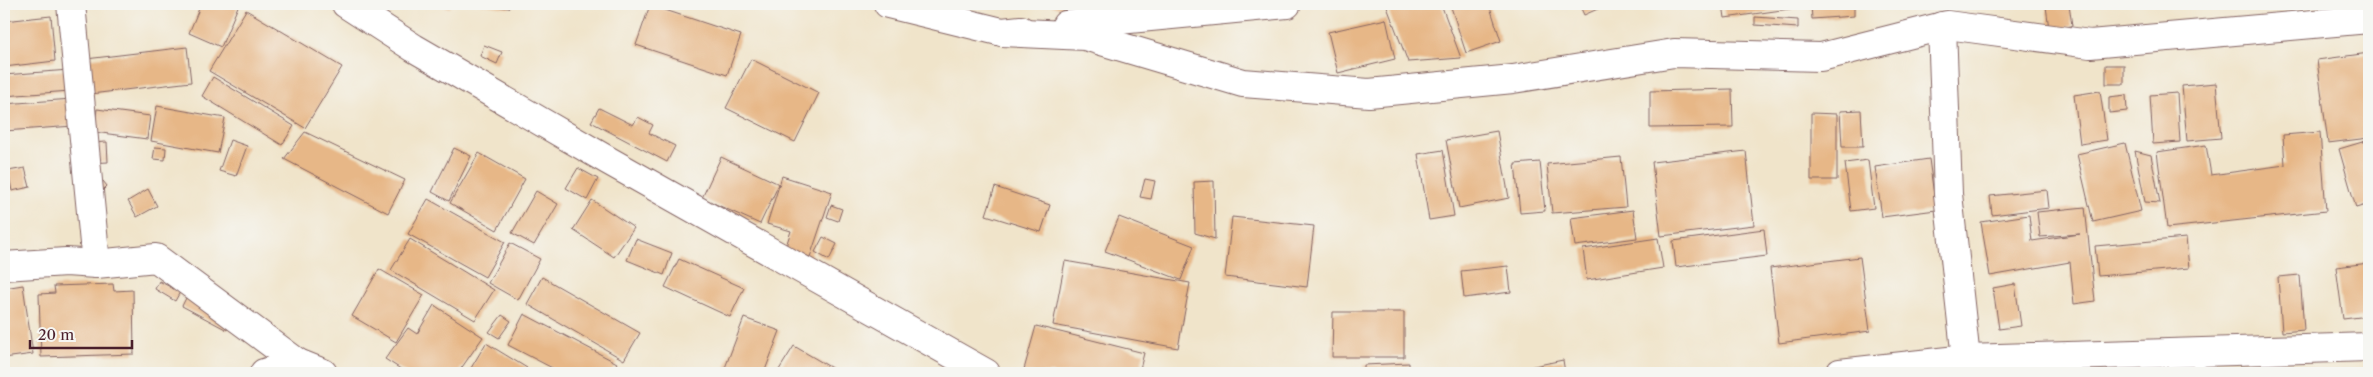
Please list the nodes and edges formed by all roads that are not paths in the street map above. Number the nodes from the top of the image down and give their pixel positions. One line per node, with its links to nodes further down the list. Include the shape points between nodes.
1 (71, 4): 8 (street)
2 (346, 4): 15 (street, via 414,48)
3 (888, 4): 7 (street)
4 (1287, 4): 7 (street)
5 (2369, 18): 6 (street, via 2090,44)
6 (1942, 26): 7 (street, via 1821,57 1674,53 1513,80 1369,93 1243,83 1085,36); 11 (street, via 1948,194)
7 (1002, 32)
8 (96, 264): 9 (street, via 66,262); 12 (street, via 156,258)
9 (4, 266)
10 (2369, 347): 11 (street)
11 (1966, 359): 16 (street)
12 (298, 363): 13 (street); 14 (street)
13 (264, 373)
14 (323, 373)
15 (986, 373)
16 (1840, 373)

